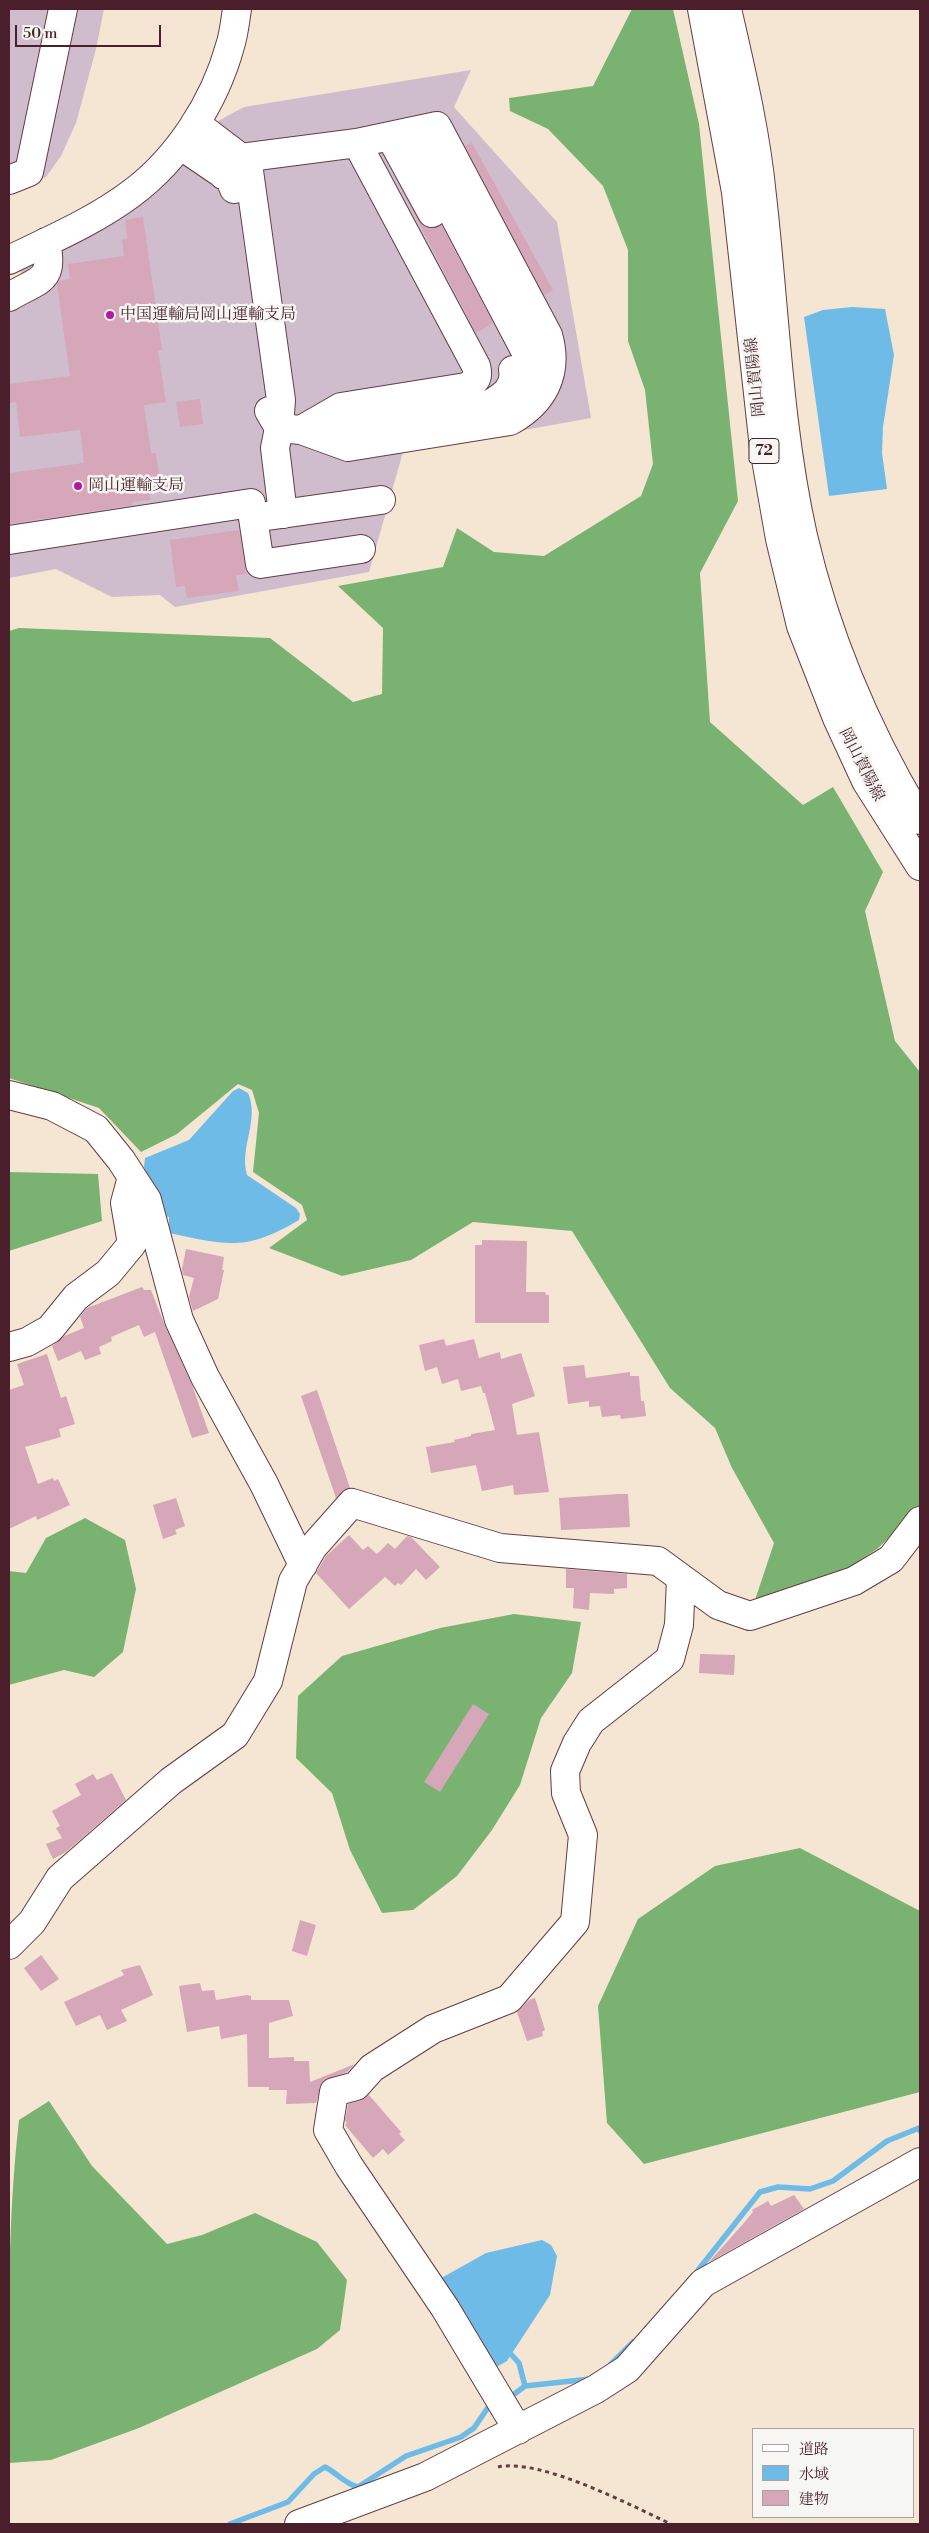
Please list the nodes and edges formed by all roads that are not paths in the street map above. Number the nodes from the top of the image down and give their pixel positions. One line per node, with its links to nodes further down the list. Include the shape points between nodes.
1 (63, 9): 8 (street, via 29,172)
2 (237, 9): 5 (street, via 230,46 216,85)
3 (702, 9): 19 (street, 岡山賀陽線 / 72, via 736,192 764,448 780,539 801,626 866,781)
4 (727, 9): 18 (street, 岡山賀陽線 / 72, via 741,69 762,193 786,449 803,536 826,617 858,706)
5 (187, 134): 7 (street); 9 (street, via 133,193)
6 (382, 138): 7 (street); 12 (street, via 478,375 475,382 466,387 341,407); 12 (street, via 512,362 514,375 511,386 490,404 346,427); 12 (street, via 437,126 548,335 553,351 552,368 538,398 525,412 510,420 348,447)
7 (232, 167): 12 (street, via 249,171 251,180 281,400)
8 (9, 180)
9 (46, 242): 10 (street); 11 (street, via 50,264 47,274)
10 (9, 260)
11 (9, 297)
12 (290, 429): 14 (street, via 275,448)
13 (381, 500): 14 (street)
14 (283, 514): 15 (street)
15 (253, 518): 16 (street, via 251,503); 17 (street, via 260,564)
16 (9, 540)
17 (361, 549)
18 (920, 820)
19 (920, 866)
20 (9, 1095): 21 (street, via 52,1106 96,1129)
21 (132, 1177): 22 (street, via 125,1202 132,1244 108,1273 76,1297 50,1329 27,1342); 24 (street, via 147,1200 179,1320 205,1377 264,1484)
22 (9, 1347)
23 (920, 1520): 25 (street, via 890,1559 854,1581 750,1616 718,1605)
24 (303, 1565): 25 (street, via 313,1547 352,1503 500,1548 658,1561); 26 (street, via 293,1581 268,1681 236,1735 171,1781 60,1878 32,1922)
25 (681, 1578): 28 (street, via 679,1625 670,1658 591,1721 565,1771 566,1793 583,1835 575,1922 510,1999 433,2029 372,2068 356,2086 334,2092 328,2130 445,2308)
26 (9, 1945)
27 (920, 2162): 28 (street, via 703,2283 627,2368 596,2389)
28 (518, 2430): 29 (street, via 426,2477)
29 (299, 2524)

